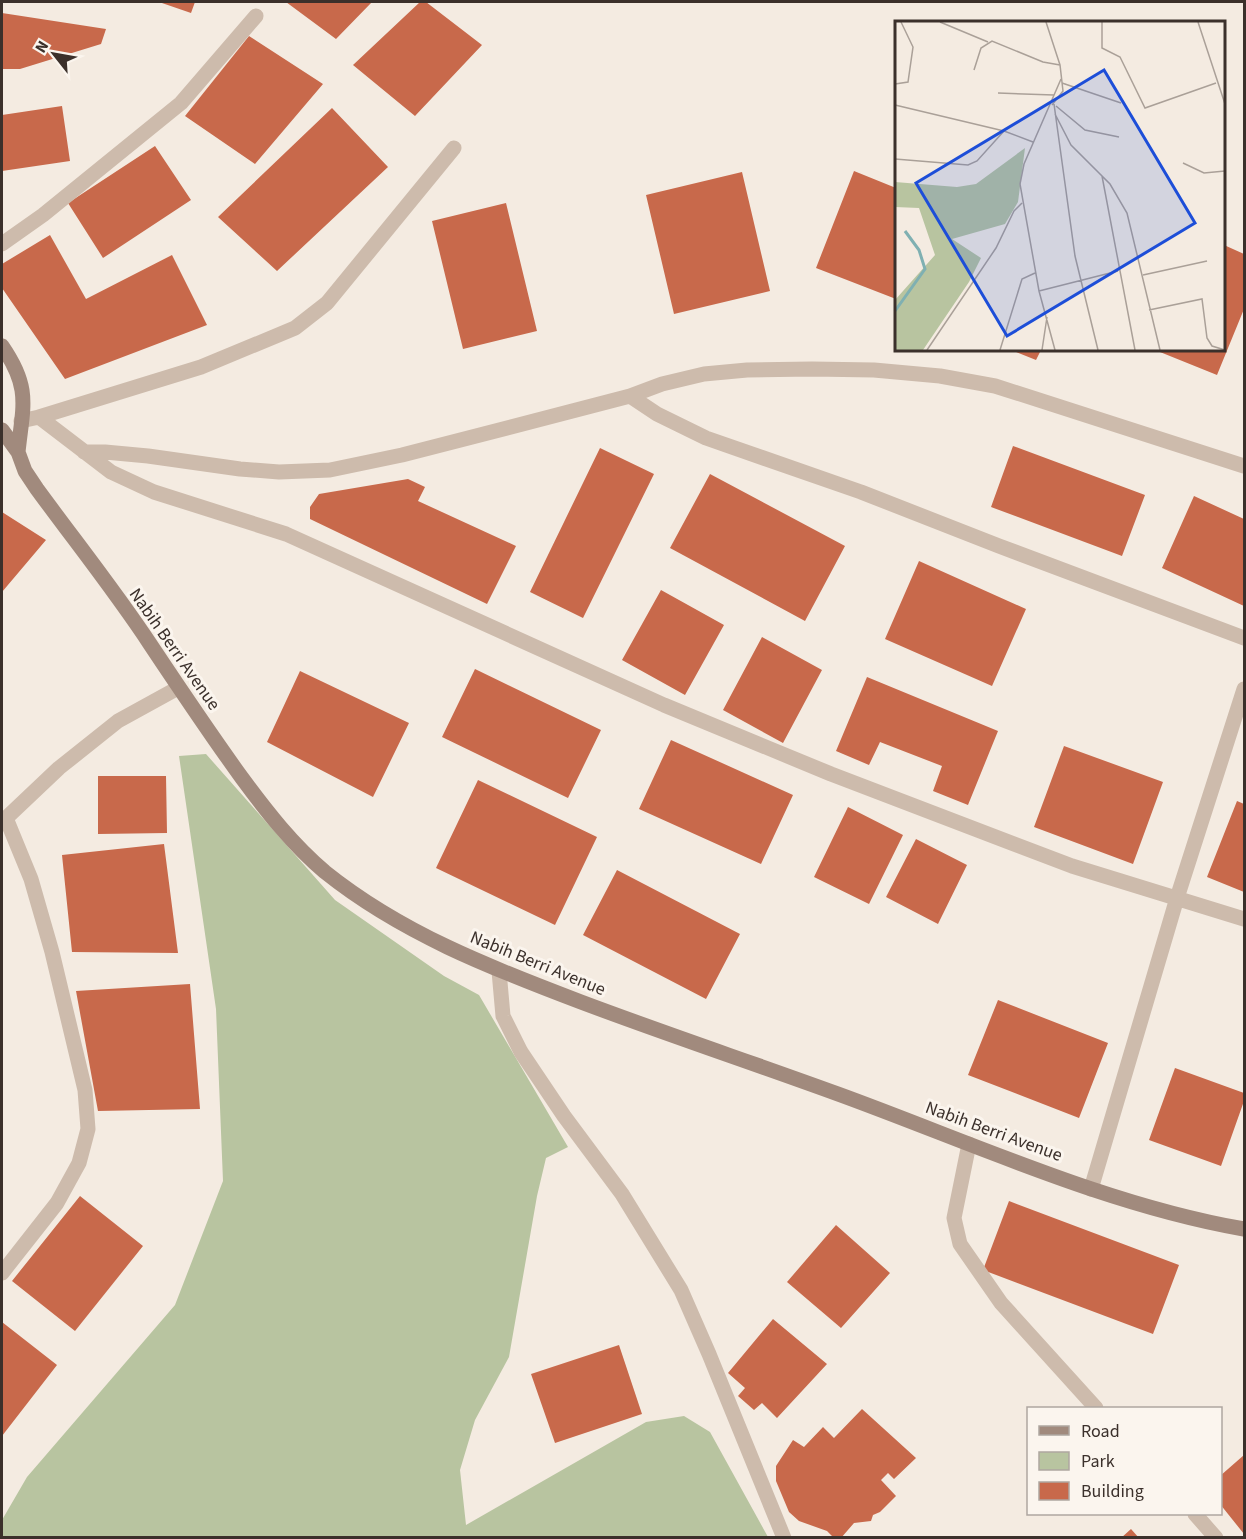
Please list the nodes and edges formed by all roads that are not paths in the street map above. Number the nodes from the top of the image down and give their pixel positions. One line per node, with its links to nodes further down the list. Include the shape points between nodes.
1 (256, 16): 3 (street, via 181,103)
2 (454, 148): 6 (street, via 327,303 295,328 201,367)
3 (2, 244)
4 (2, 346): 7 (street, via 21,381)
5 (630, 396): 10 (street, via 330,470 279,472); 11 (street, via 704,374 747,370 874,370 939,376 995,386); 12 (street, via 706,438 861,492)
6 (39, 417): 7 (street); 10 (street)
7 (21, 422): 9 (street)
8 (2, 430): 9 (street, Nabih Berri Avenue)
9 (18, 452): 13 (street, Nabih Berri Avenue, via 37,489)
10 (84, 452): 16 (street, via 111,472 154,492 286,534 664,705 831,774 1072,866)
11 (1245, 466)
12 (1245, 638)
13 (178, 688): 15 (street, via 118,722 59,768); 18 (street, Nabih Berri Avenue, via 276,824 324,871 382,913)
14 (1245, 689): 16 (street)
15 (4, 820): 22 (street, via 31,879 52,952 85,1090 88,1129 79,1163 57,1203)
16 (1177, 898): 17 (street); 20 (street)
17 (1245, 919)
18 (499, 971): 19 (street, Nabih Berri Avenue); 25 (street, via 503,1017 521,1052 622,1194 681,1290)
19 (969, 1144): 20 (street, Nabih Berri Avenue); 23 (street, via 954,1218 960,1244 1001,1304)
20 (1091, 1189): 21 (street, Nabih Berri Avenue)
21 (1245, 1229)
22 (2, 1274)
23 (1095, 1407)
24 (1196, 1515): 26 (street)
25 (784, 1538)
26 (1216, 1538)

